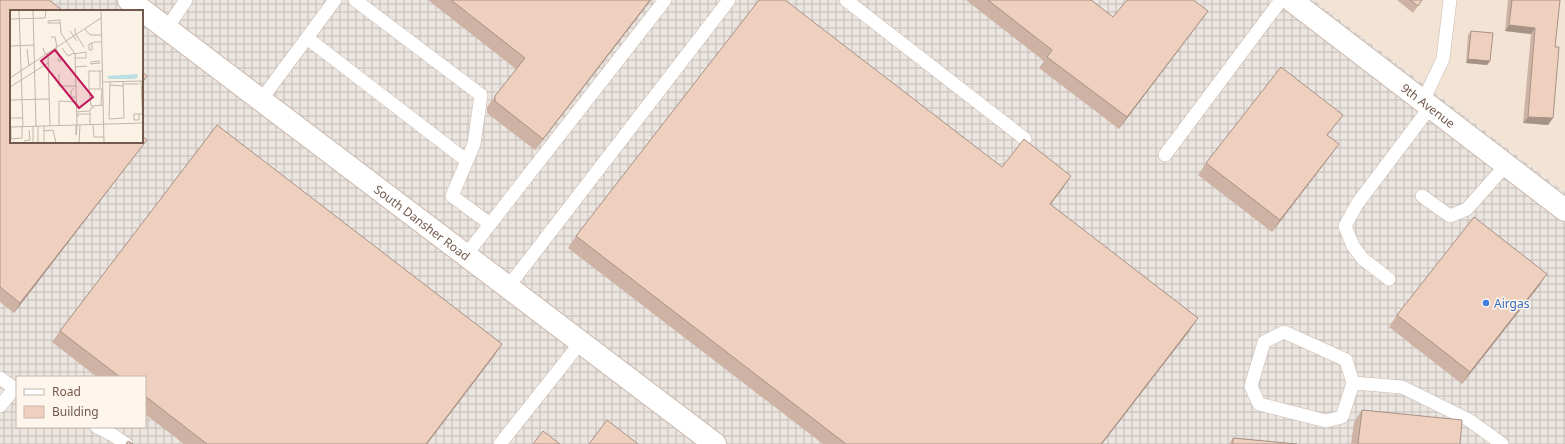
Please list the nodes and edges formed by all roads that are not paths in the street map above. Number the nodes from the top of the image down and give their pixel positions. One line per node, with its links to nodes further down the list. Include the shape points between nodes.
1 (129, 0): 12 (street, South Dansher Road)
2 (186, 0): 13 (lane)
3 (335, 0): 14 (lane)
4 (355, 0): 19 (lane, via 481,95 474,144)
5 (665, 0): 23 (lane)
6 (729, 0): 26 (lane)
7 (846, 0): 17 (lane)
8 (1281, 0): 18 (lane)
9 (1291, 0): 16 (street, 9th Avenue)
10 (1450, 0): 16 (lane, via 1443,59)
11 (143, 10): 13 (street, South Dansher Road)
12 (143, 10)
13 (167, 28): 15 (street, South Dansher Road)
14 (307, 38): 15 (lane); 19 (lane)
15 (261, 100): 24 (street, South Dansher Road)
16 (1427, 104): 20 (street, 9th Avenue); 25 (lane, via 1344,226 1353,246 1363,259)
17 (1025, 139)
18 (1165, 155)
19 (467, 161): 23 (lane, via 452,196)
20 (1506, 165): 21 (lane, via 1467,209 1450,216); 22 (street, 9th Avenue)
21 (1422, 196)
22 (1565, 210)
23 (490, 224): 24 (lane)
24 (466, 255): 26 (street, South Dansher Road)
25 (1389, 280)
26 (508, 287): 27 (street, South Dansher Road)
27 (581, 342): 34 (lane); 35 (street, South Dansher Road)
28 (0, 378): 30 (lane)
29 (1353, 383): 29 (lane, via 1342,416 1326,420 1259,404 1250,386 1264,342 1284,332 1346,360); 36 (lane, via 1402,386 1469,420)
30 (15, 389): 31 (lane)
31 (0, 406)
32 (99, 428): 33 (lane)
33 (126, 444)
34 (500, 444)
35 (715, 444)
36 (1502, 444)

